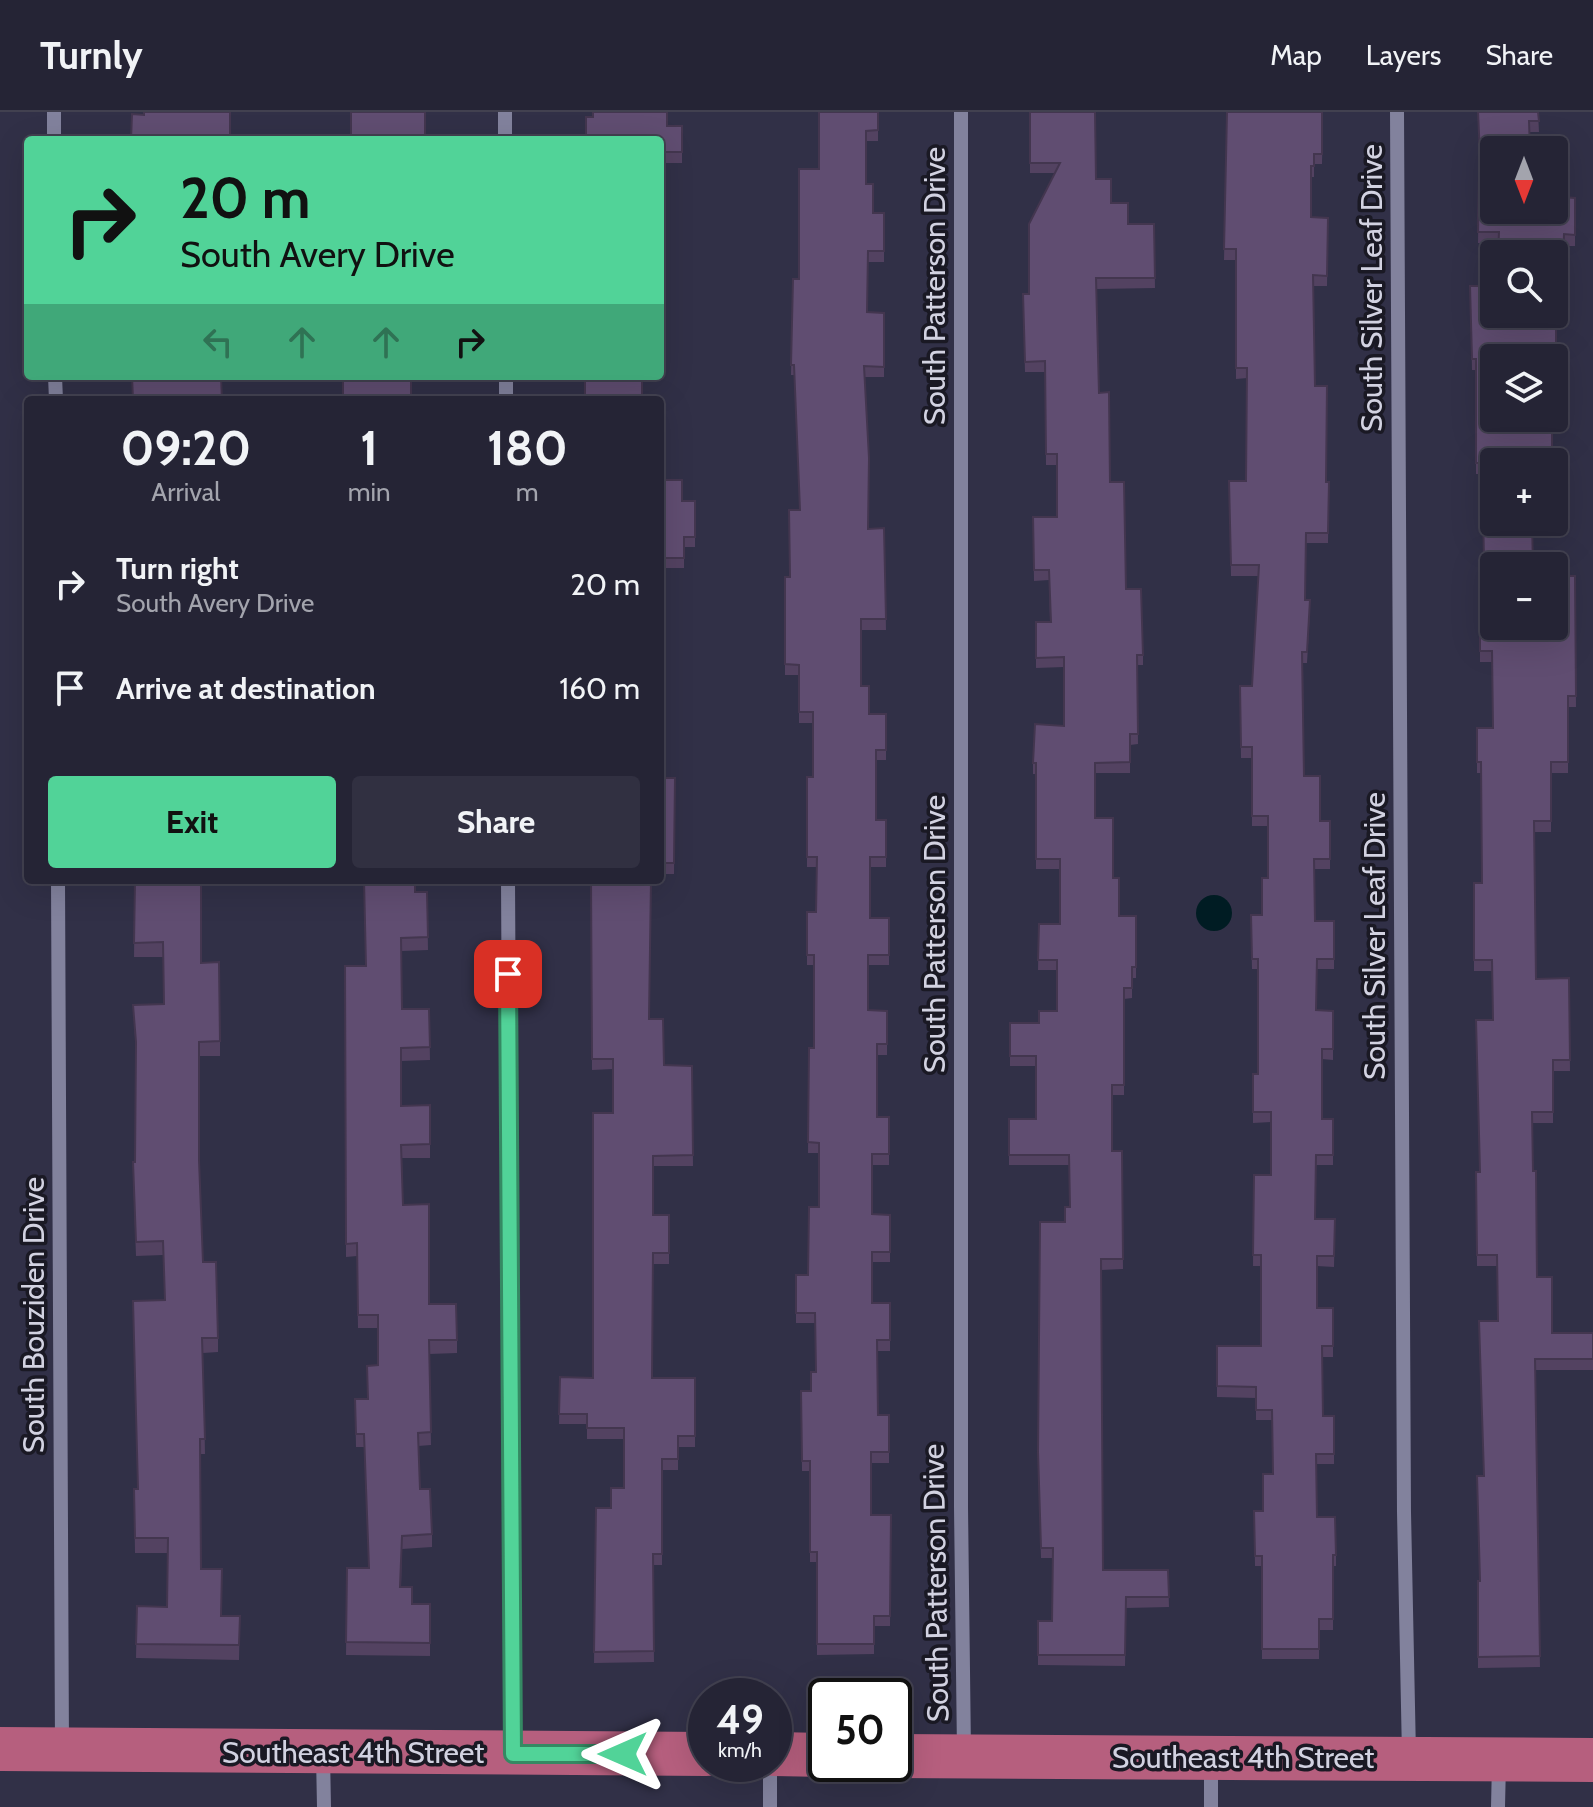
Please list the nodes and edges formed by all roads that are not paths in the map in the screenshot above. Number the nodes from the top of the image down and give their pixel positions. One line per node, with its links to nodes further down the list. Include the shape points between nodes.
1 (54, 112): 5 (street)
2 (505, 112): 6 (street)
3 (961, 112): 15 (street, South Patterson Drive)
4 (1397, 112): 17 (street, South Silver Leaf Drive)
5 (54, 136)
6 (505, 136)
7 (58, 884): 10 (street, South Bouziden Drive)
8 (508, 884): 12 (street)
9 (0, 1749): 10 (main road, Southeast 4th Street)
10 (62, 1750): 11 (main road, Southeast 4th Street)
11 (323, 1753): 12 (main road, Southeast 4th Street); 21 (street)
12 (513, 1754): 13 (main road, Southeast 4th Street)
13 (688, 1754)
14 (912, 1756): 15 (main road, Southeast 4th Street)
15 (964, 1757): 16 (main road, Southeast 4th Street)
16 (1211, 1758): 17 (main road, Southeast 4th Street); 23 (street)
17 (1409, 1759): 18 (main road, Southeast 4th Street)
18 (1499, 1760): 19 (main road, Southeast 4th Street); 24 (street)
19 (1593, 1760)
20 (770, 1782): 22 (street)
21 (324, 1807)
22 (770, 1807)
23 (1211, 1807)
24 (1498, 1807)

